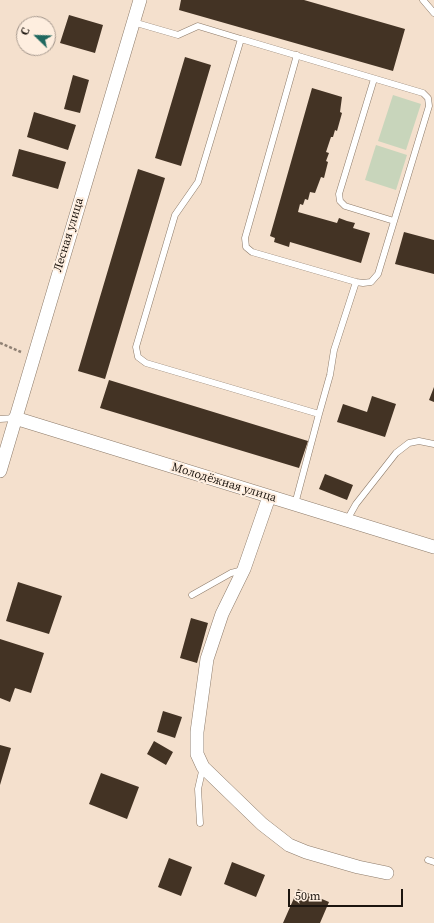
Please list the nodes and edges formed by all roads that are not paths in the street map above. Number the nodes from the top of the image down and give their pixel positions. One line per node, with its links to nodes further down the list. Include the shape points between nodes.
1 (140, 0): 4 (street, Лесная улица)
2 (423, 0): 3 (lane)
3 (434, 13)
4 (133, 22): 5 (lane, via 178,35 198,26); 11 (street, Лесная улица)
5 (241, 38): 6 (lane); 10 (lane, via 198,182 175,215 136,347 138,357 146,363)
6 (297, 56): 7 (lane); 9 (lane, via 245,238 246,247 252,252)
7 (374, 79): 8 (lane, via 339,194 345,206); 8 (lane, via 423,93 428,98 429,106)
8 (394, 221): 9 (lane, via 378,274 371,282)
9 (356, 282): 10 (lane, via 334,350)
10 (319, 414): 16 (lane)
11 (15, 418): 12 (lane); 14 (street, Лесная улица); 15 (street, Молодёжная улица)
12 (0, 419)
13 (434, 444): 17 (lane, via 419,441 409,443 396,453 356,504)
14 (0, 471)
15 (269, 497): 16 (street, Молодёжная улица); 19 (street)
16 (295, 505): 17 (street, Молодёжная улица)
17 (347, 520): 18 (street, Молодёжная улица)
18 (434, 546)
19 (244, 569): 20 (lane); 21 (street, via 222,614 207,659 197,732 197,754)
20 (192, 595)
21 (203, 767): 22 (lane, via 198,789); 23 (street, via 262,824 289,845 358,867)
22 (200, 823)
23 (388, 873)

